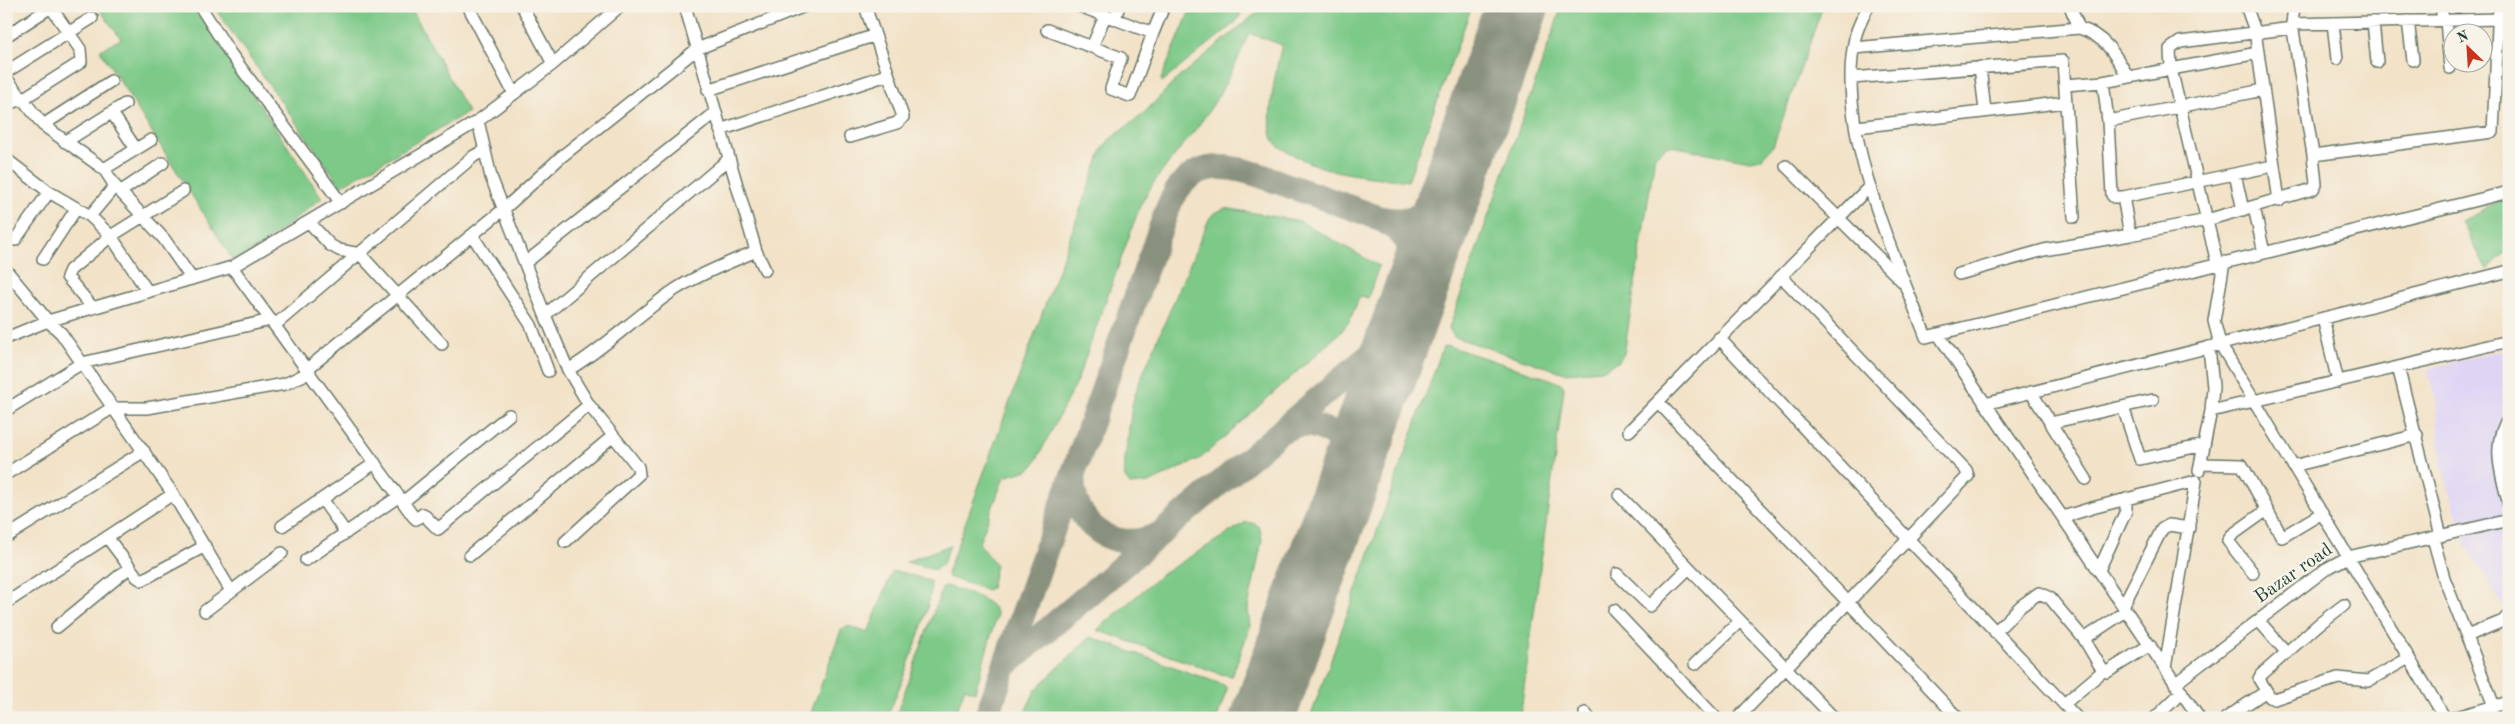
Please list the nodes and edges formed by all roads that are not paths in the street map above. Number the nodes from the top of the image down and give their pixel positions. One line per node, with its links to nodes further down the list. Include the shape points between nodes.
1 (200, 6): 88 (street, via 230,53)
2 (468, 6): 53 (street)
3 (522, 6): 40 (street)
4 (620, 6): 40 (street)
5 (685, 6): 35 (street)
6 (805, 6): 35 (street)
7 (865, 6): 32 (street)
8 (1079, 6): 18 (street)
9 (1119, 6): 18 (street)
10 (1164, 6): 29 (street)
11 (1868, 6): 34 (street, via 1855,37)
12 (2071, 6): 26 (street)
13 (2246, 6): 28 (street)
14 (2294, 6): 25 (street)
15 (2441, 6): 21 (street)
16 (2499, 6): 20 (street)
17 (50, 7): 30 (street); 31 (street)
18 (1110, 17): 29 (street); 33 (street)
19 (92, 18): 30 (street)
20 (2499, 19): 21 (street); 72 (street, via 2493,132)
21 (2445, 20): 22 (street)
22 (2408, 21): 23 (street); 38 (street)
23 (2373, 22): 24 (street); 39 (street)
24 (2333, 23): 25 (street); 37 (street)
25 (2292, 26): 28 (street); 72 (street)
26 (2079, 28): 34 (street); 45 (street, via 2100,37 2115,54)
27 (1047, 30): 33 (street)
28 (2255, 31): 36 (street); 42 (street, via 2180,42 2170,49)
29 (1153, 32): 33 (street, via 1130,96 1110,89 1121,58)
30 (68, 33): 43 (street); 54 (street, via 80,49 81,62)
31 (6, 36)
32 (873, 36): 44 (street); 51 (street)
33 (1092, 48)
34 (1854, 48): 47 (street)
35 (697, 49): 51 (street); 90 (street, via 561,157)
36 (2258, 53): 42 (street); 52 (street)
37 (2337, 59)
38 (2413, 60)
39 (2377, 62)
40 (553, 64): 53 (street)
41 (1980, 67): 47 (street); 50 (street, via 2063,60); 59 (street)
42 (2171, 69): 45 (street); 58 (street)
43 (6, 72)
44 (887, 75): 66 (street); 67 (street, via 903,114 902,120)
45 (2128, 77): 49 (street)
46 (6, 78): 54 (street)
47 (1852, 78): 65 (street, via 1850,95)
48 (111, 81): 64 (street)
49 (2104, 82): 50 (street); 63 (street)
50 (2065, 85): 55 (street)
51 (708, 90): 61 (street)
52 (2263, 90): 58 (street); 77 (street)
53 (514, 94): 62 (street)
54 (21, 100): 56 (street); 64 (street)
55 (2066, 102): 59 (street); 94 (street)
56 (6, 104)
57 (125, 104): 60 (street)
58 (2180, 107): 63 (street); 80 (street)
59 (1985, 111): 65 (street)
60 (112, 113): 69 (street); 70 (street)
61 (715, 113): 66 (street); 106 (street)
62 (478, 121): 71 (street); 88 (street)
63 (2108, 121): 86 (street, via 2112,195)
64 (43, 125): 69 (street)
65 (1857, 127): 81 (street)
66 (720, 130): 74 (street)
67 (850, 137)
68 (151, 140): 70 (street)
69 (65, 142): 78 (street)
70 (136, 149): 78 (street)
71 (485, 150): 90 (street, via 491,177); 104 (street)
72 (2313, 155): 87 (street, via 2314,188)
73 (6, 159): 83 (street)
74 (729, 159): 102 (street); 119 (street)
75 (163, 163): 82 (street)
76 (1786, 166): 95 (street)
77 (2273, 166): 79 (street); 87 (street)
78 (104, 169): 82 (street)
79 (2235, 174): 80 (street); 91 (street)
80 (2198, 181): 86 (street); 96 (street)
81 (1869, 187): 95 (street); 115 (street)
82 (117, 189): 92 (street); 93 (street)
83 (49, 192): 89 (street); 101 (street)
84 (183, 192): 93 (street)
85 (2509, 192): 103 (street)
86 (2123, 196): 99 (street)
87 (2279, 201): 91 (street)
88 (340, 203): 97 (street)
89 (76, 209): 92 (street); 105 (street)
90 (504, 209): 98 (street); 106 (street)
91 (2248, 209): 96 (street); 103 (street)
92 (90, 216): 100 (street)
93 (144, 216): 100 (street); 114 (street)
94 (2074, 217)
95 (1838, 219): 113 (street); 115 (street)
96 (2207, 220): 99 (street); 107 (street)
97 (309, 222): 104 (street, via 339,250); 108 (street)
98 (472, 235): 117 (street); 133 (street, via 531,325)
99 (2130, 235): 112 (street, via 2044,250)
100 (111, 236): 116 (street); 118 (street, via 70,270 67,277)
101 (15, 240)
102 (756, 251): 110 (street); 131 (street, via 674,290 595,354)
103 (2264, 253): 107 (street)
104 (360, 254): 117 (street); 122 (street)
105 (43, 259)
106 (525, 263): 119 (street)
107 (2220, 263): 123 (street); 128 (street)
108 (232, 267): 114 (street); 122 (street)
109 (6, 270): 121 (street)
110 (765, 270)
111 (2509, 271): 120 (street)
112 (1959, 274)
113 (1781, 276): 125 (street); 175 (street, via 1968,473)
114 (192, 279): 116 (street)
115 (1906, 286): 123 (street, via 1926,337)
116 (148, 292): 118 (street)
117 (398, 296): 127 (street); 132 (street)
118 (92, 308): 121 (street)
119 (545, 315): 131 (street)
120 (2323, 318): 128 (street); 134 (street)
121 (48, 321): 124 (street); 129 (street, via 61,332)
122 (273, 322): 129 (street); 132 (street)
123 (1938, 334): 139 (street)
124 (6, 338)
125 (1719, 338): 137 (street); 175 (street)
126 (2509, 341): 130 (street)
127 (442, 344)
128 (2214, 345): 135 (street); 138 (street); 144 (street)
129 (82, 363): 142 (street); 143 (street)
130 (2398, 367): 134 (street); 149 (street)
131 (568, 370): 140 (street)
132 (308, 371): 142 (street, via 285,384 147,408); 153 (street)
133 (548, 371)
134 (2338, 382): 138 (street)
135 (2031, 392): 139 (street); 147 (street)
136 (2153, 400): 141 (street)
137 (1658, 402): 148 (street); 188 (street)
138 (2255, 402): 144 (street); 155 (street)
139 (1985, 404): 167 (street)
140 (590, 405): 150 (street); 163 (street, via 438,529 423,514 416,519)
141 (2124, 407): 147 (street); 151 (street, via 2140,459)
142 (112, 408): 152 (street); 156 (street)
143 (6, 410)
144 (2211, 411): 151 (street)
145 (509, 414): 163 (street)
146 (2509, 418): 164 (street, via 2503,427 2498,453)
147 (2050, 423): 157 (street)
148 (1629, 431)
149 (2417, 435): 155 (street); 174 (street)
150 (613, 436): 176 (street, via 638,467 639,474); 179 (street)
151 (2204, 445): 154 (street)
152 (144, 451): 159 (street); 172 (street)
153 (375, 463): 162 (street); 163 (street)
154 (2201, 464): 158 (street); 165 (street, via 2242,465)
155 (2293, 466): 166 (street)
156 (6, 474)
157 (2086, 479)
158 (2196, 481): 161 (street); 170 (street)
159 (173, 494): 173 (street); 177 (street)
160 (1619, 495): 183 (street)
161 (2126, 499): 167 (street); 184 (street, via 2126,510)
162 (322, 500): 169 (street); 171 (street)
163 (400, 500): 171 (street)
164 (2509, 505)
165 (2267, 510): 166 (street, via 2282,537); 185 (street, via 2228,541)
166 (2322, 513): 180 (street)
167 (2063, 517): 184 (street)
168 (2509, 520): 174 (street, Bazar road)
169 (282, 526)
170 (2189, 528): 191 (street, via 2169,525 2162,529); 206 (street)
171 (346, 533): 181 (street)
172 (6, 537)
173 (107, 537): 182 (street); 189 (street)
174 (2437, 537): 180 (street, Bazar road); 199 (street, via 2444,578)
175 (1907, 538): 188 (street); 198 (street)
176 (565, 542)
177 (205, 546): 182 (street, via 148,579 142,580); 187 (street)
178 (282, 553): 187 (street)
179 (470, 555)
180 (2348, 557): 196 (street, Bazar road, via 2326,569); 203 (street)
181 (306, 560)
182 (130, 568): 197 (street)
183 (1689, 568): 186 (street, via 1650,606); 195 (street)
184 (2099, 570): 191 (street)
185 (2253, 572)
186 (1617, 574)
187 (231, 591): 193 (street)
188 (1848, 602): 205 (street); 216 (street)
189 (6, 603)
190 (2344, 605): 202 (street)
191 (2125, 608): 200 (street); 201 (street)
192 (1614, 610): 213 (street)
193 (206, 611)
194 (2509, 615): 199 (street, via 2503,621)
195 (1740, 621): 204 (street); 205 (street)
196 (2259, 621): 202 (street); 208 (street, Bazar road)
197 (57, 627)
198 (1996, 632): 200 (street, via 2039,593 2050,598); 211 (street)
199 (2467, 636): 212 (street)
200 (2084, 639): 207 (street)
201 (2150, 645): 206 (street); 207 (street, via 2108,672)
202 (2287, 652): 209 (street, via 2261,675 2259,679)
203 (2409, 658): 209 (street, via 2368,681 2338,678 2274,699); 221 (street)
204 (1695, 664)
205 (1785, 668): 214 (street); 215 (street)
206 (2166, 668): 208 (street)
207 (2103, 671): 211 (street)
208 (2179, 688): 218 (street, Bazar road); 219 (street)
209 (2265, 692): 220 (street)
210 (2509, 702): 212 (street)
211 (2064, 704): 217 (street)
212 (2494, 706): 222 (street)
213 (1716, 718)
214 (1738, 718)
215 (1834, 718)
216 (1958, 718)
217 (2077, 718)
218 (2155, 718)
219 (2199, 718)
220 (2226, 718)
221 (2445, 718)
222 (2453, 718)

